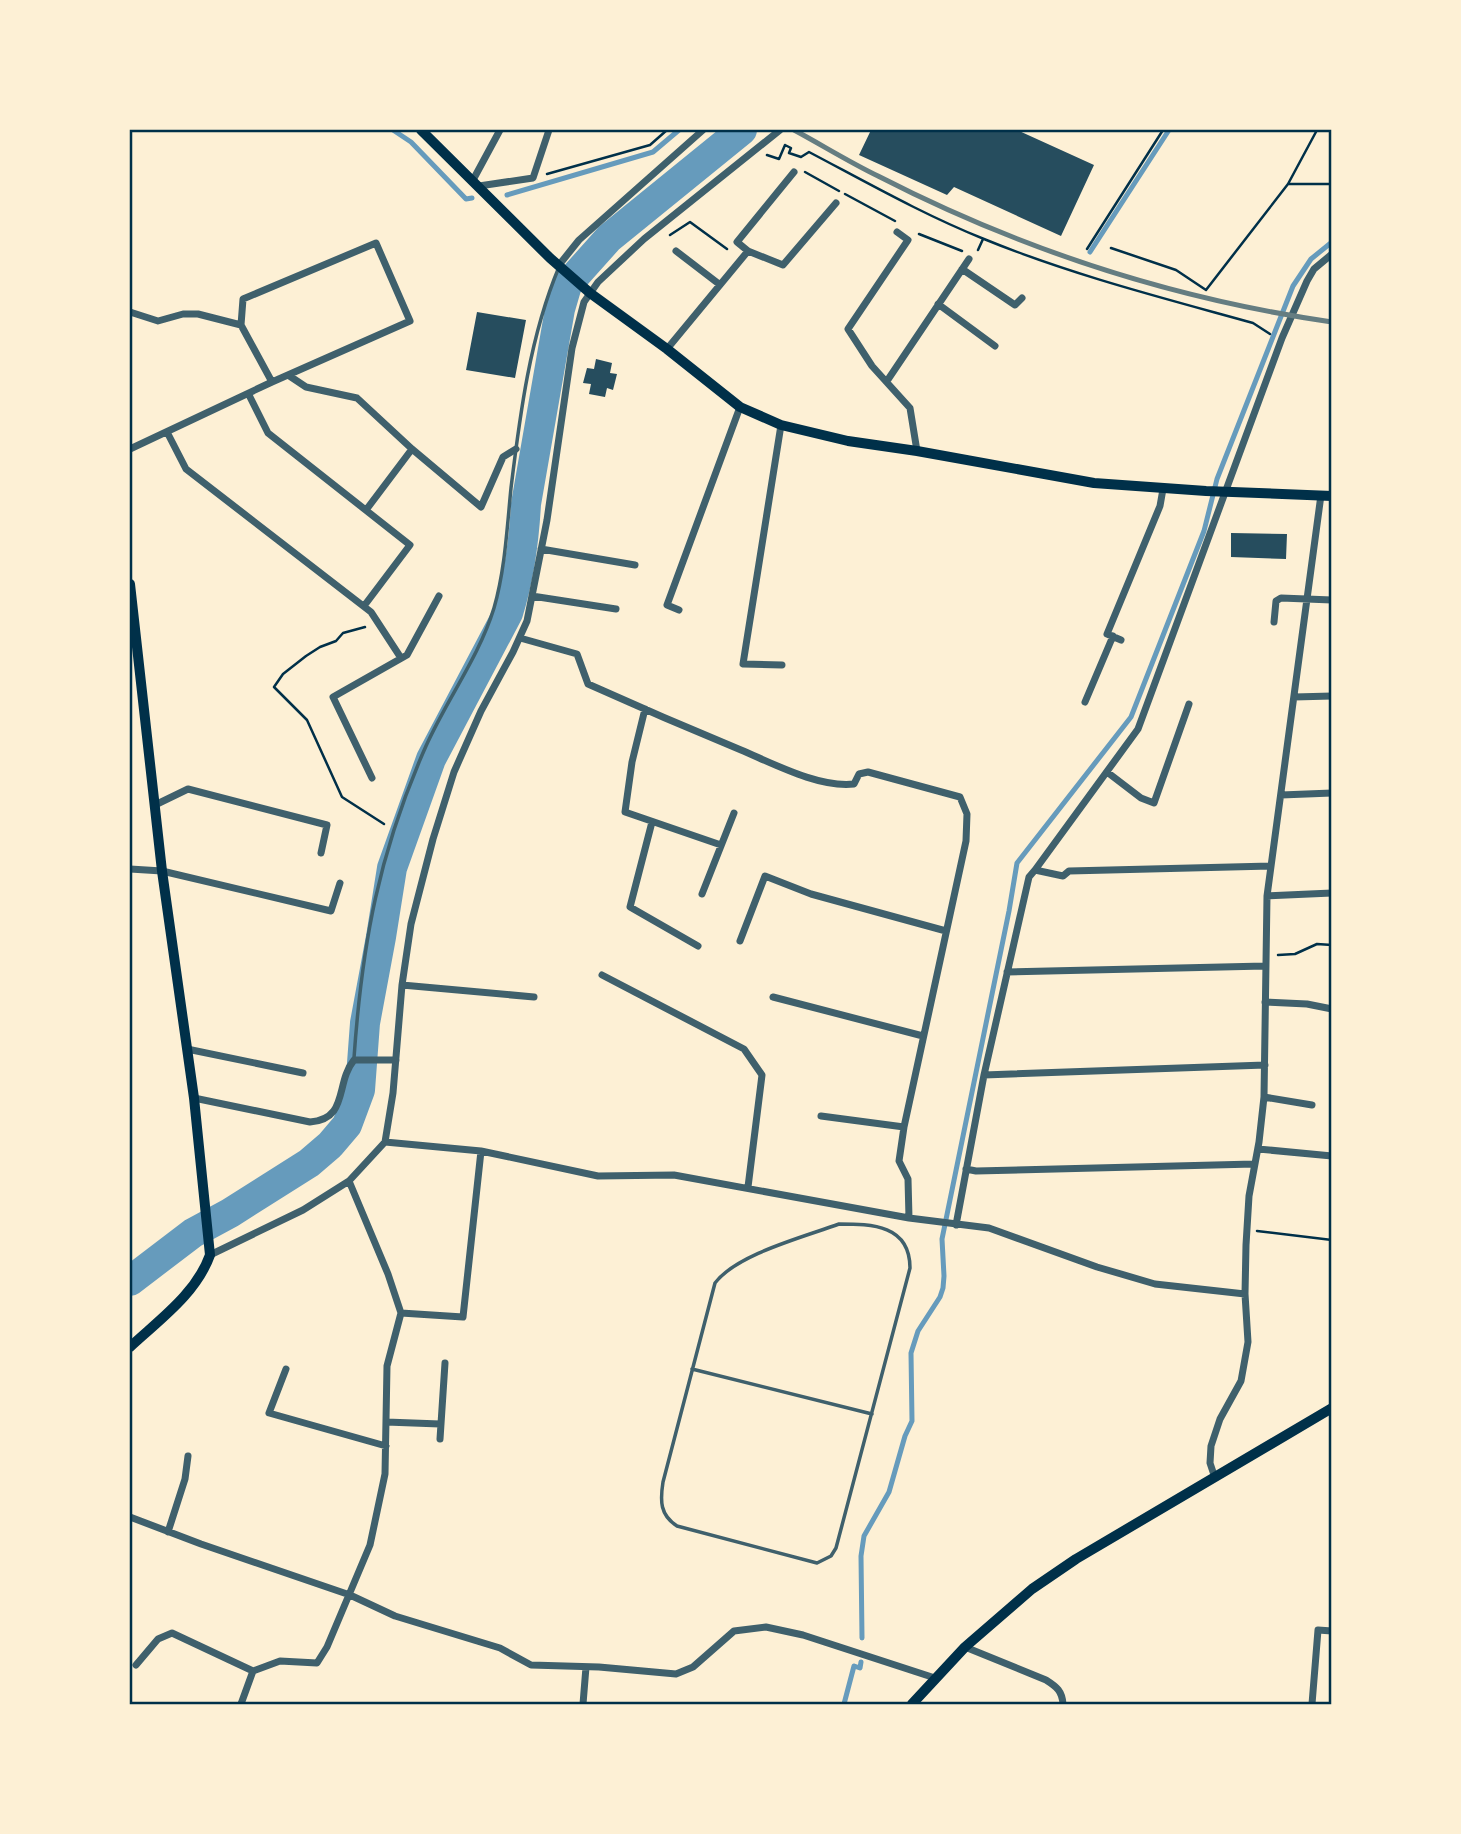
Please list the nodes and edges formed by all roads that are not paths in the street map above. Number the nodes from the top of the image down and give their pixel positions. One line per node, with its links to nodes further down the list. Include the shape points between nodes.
1 (421, 130): 7 (main road)
2 (500, 130): 7 (street)
3 (549, 130): 7 (street, via 533,178)
4 (703, 130): 14 (street, via 579,240)
5 (780, 130): 17 (street)
6 (798, 171): 11 (street, via 737,242)
7 (476, 183): 14 (main road)
8 (836, 203): 11 (street, via 783,265)
9 (897, 232): 25 (street, via 908,240 848,329)
10 (676, 251): 16 (street)
11 (748, 251): 16 (street)
12 (1332, 254): 36 (street, via 1314,269 1302,292)
13 (972, 257): 15 (street)
14 (559, 265): 17 (main road); 33 (lane, via 543,304)
15 (962, 269): 18 (street, via 1015,305); 19 (street)
16 (719, 284): 23 (street)
17 (587, 290): 23 (main road); 39 (street, via 572,348)
18 (1022, 298)
19 (938, 304): 22 (street); 25 (street)
20 (130, 312): 21 (street, via 158,321 198,314)
21 (241, 325): 24 (street, via 243,299 376,243 410,321); 26 (street)
22 (996, 346)
23 (667, 349): 28 (main road)
24 (288, 375): 26 (street); 32 (street, via 306,387 357,398)
25 (887, 381): 34 (street, via 910,408)
26 (272, 382): 27 (street)
27 (249, 395): 30 (street); 38 (street, via 268,433)
28 (740, 407): 29 (main road); 48 (street, via 667,605)
29 (781, 425): 34 (main road, via 848,442); 54 (street, via 743,664)
30 (167, 432): 31 (street); 46 (street, via 186,469)
31 (130, 449)
32 (412, 449): 33 (street, via 481,507 503,457); 38 (street)
33 (516, 449): 90 (lane, via 501,582 493,610 428,742 379,877 363,952)
34 (917, 451): 35 (main road, via 1094,483)
35 (1163, 489): 36 (main road); 50 (street, via 1107,634)
36 (1223, 492): 37 (main road); 60 (street, via 1150,701 1138,729)
37 (1326, 496): 44 (street)
38 (366, 510): 46 (street, via 410,545)
39 (541, 549): 40 (street); 43 (street)
40 (635, 565)
41 (130, 584): 64 (main road)
42 (439, 596): 53 (street, via 407,655)
43 (532, 596): 47 (street); 51 (street)
44 (1307, 599): 45 (street); 49 (street, via 1276,601); 56 (street)
45 (1332, 600)
46 (364, 606): 53 (street)
47 (616, 609)
48 (679, 610)
49 (1274, 622)
50 (1113, 636): 52 (street); 57 (street)
51 (520, 638): 59 (street, via 577,654 588,684); 83 (street, via 454,772 411,924)
52 (1121, 640)
53 (401, 658): 61 (street, via 333,697)
54 (782, 665)
55 (1332, 696): 56 (street)
56 (1294, 697): 63 (street)
57 (1085, 702)
58 (1189, 704): 60 (street, via 1154,803)
59 (645, 709): 66 (street, via 625,813); 77 (street, via 799,774 842,785 854,783 859,774 868,772 960,797 967,814 966,841)
60 (1107, 772): 71 (street)
61 (372, 778)
62 (1332, 793): 63 (street)
63 (1280, 795): 69 (street)
64 (155, 805): 68 (street, via 188,789 327,825); 72 (main road)
65 (734, 813): 67 (street)
66 (652, 822): 67 (street); 79 (street, via 630,907)
67 (721, 845): 75 (street)
68 (321, 853)
69 (1271, 866): 71 (street, via 1108,869 1063,876); 76 (street)
70 (130, 869): 72 (street)
71 (1035, 870): 81 (street, via 1028,877)
72 (162, 871): 73 (street, via 331,911); 89 (main road)
73 (340, 883)
74 (1332, 893): 76 (street)
75 (702, 894)
76 (1267, 895): 80 (street)
77 (946, 931): 78 (street, via 811,894 765,876); 88 (street)
78 (740, 941)
79 (698, 946)
80 (1265, 965): 81 (street); 86 (street)
81 (1007, 972): 94 (street)
82 (602, 975): 107 (street, via 744,1049 762,1075)
83 (402, 985): 84 (street); 91 (street)
84 (534, 997)
85 (772, 997): 88 (street)
86 (1265, 1002): 87 (street); 92 (street)
87 (1332, 1009)
88 (923, 1036): 99 (street)
89 (187, 1049): 93 (street); 96 (main road)
90 (354, 1060): 91 (street); 96 (street, via 347,1068 338,1104 322,1121)
91 (396, 1060): 100 (street)
92 (1265, 1065): 94 (street); 95 (street)
93 (303, 1073)
94 (985, 1075): 105 (street)
95 (1264, 1097): 97 (street); 101 (street)
96 (194, 1098): 110 (main road)
97 (1312, 1105)
98 (821, 1116): 99 (street)
99 (904, 1127): 108 (street, via 900,1161 908,1179)
100 (385, 1142): 102 (street); 106 (street)
101 (1258, 1149): 103 (street); 104 (street)
102 (481, 1151): 107 (street, via 598,1176 674,1175); 112 (street, via 463,1317)
103 (1332, 1156)
104 (1255, 1164): 105 (street); 111 (street)
105 (966, 1170): 109 (street)
106 (349, 1181): 110 (street, via 303,1210); 112 (street)
107 (748, 1187): 108 (street)
108 (909, 1218): 109 (street)
109 (954, 1224): 111 (street, via 989,1228 1155,1284)
110 (209, 1254): 113 (main road, via 193,1287)
111 (1245, 1294): 124 (street, via 1245,1370 1211,1447)
112 (401, 1313): 119 (street, via 387,1366)
113 (130, 1346)
114 (445, 1363): 120 (street)
115 (286, 1369): 122 (street, via 269,1413)
116 (692, 1369): 118 (lane); 118 (lane, via 661,1489 661,1507 668,1519 677,1526 817,1563 836,1548); 118 (lane, via 715,1283 723,1272 738,1262 839,1224 884,1228 906,1244 910,1255)
117 (1332, 1408): 124 (main road)
118 (872, 1415)
119 (386, 1422): 120 (street); 122 (street)
120 (440, 1424): 121 (street)
121 (440, 1439)
122 (386, 1446): 127 (street, via 370,1545)
123 (188, 1456): 126 (street)
124 (1215, 1478): 129 (main road, via 1076,1559 1032,1589)
125 (130, 1517): 126 (street)
126 (168, 1532): 127 (street)
127 (350, 1595): 131 (street, via 395,1616 500,1648 531,1665); 132 (street, via 317,1663 280,1661)
128 (1332, 1631): 138 (street, via 1318,1630)
129 (965, 1647): 133 (main road); 137 (street, via 1046,1679 1057,1687)
130 (136, 1665): 132 (street, via 158,1639 172,1633)
131 (586, 1667): 133 (street, via 676,1674 693,1667 734,1631 766,1627); 135 (street)
132 (253, 1671): 134 (street)
133 (935, 1678): 136 (main road)
134 (241, 1704)
135 (583, 1704)
136 (912, 1704)
137 (1063, 1704)
138 (1312, 1704)

